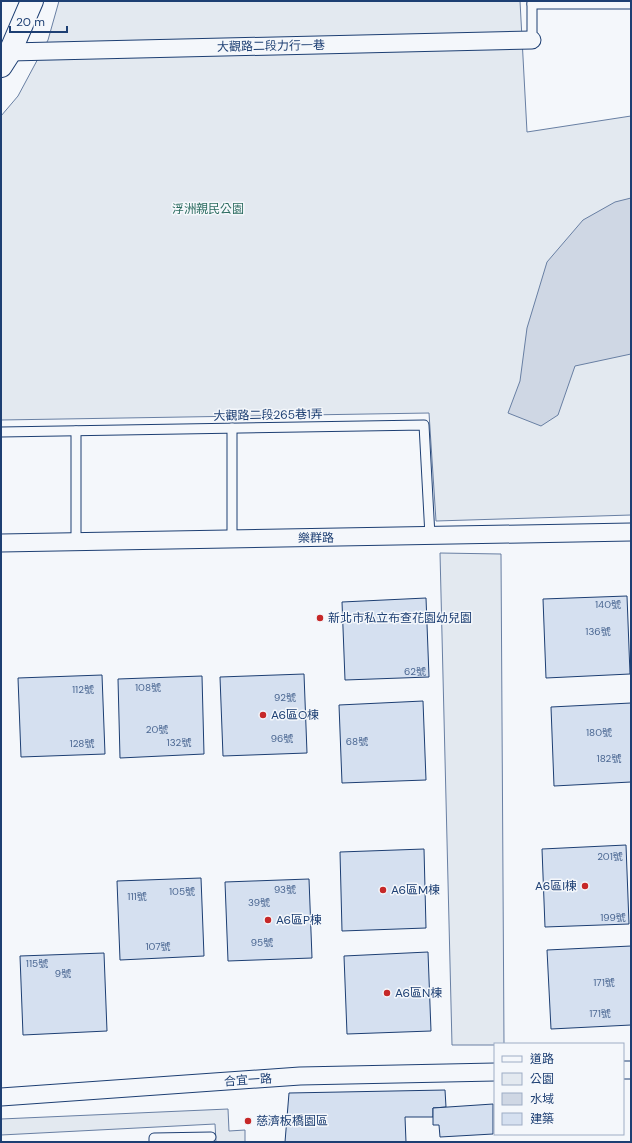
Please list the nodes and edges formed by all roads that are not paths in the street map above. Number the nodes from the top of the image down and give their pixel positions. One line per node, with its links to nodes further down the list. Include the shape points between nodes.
1 (32, 1): 5 (main road)
2 (532, 3): 3 (lane); 4 (lane)
3 (631, 4)
4 (532, 40): 5 (street, 大觀路二段力行一巷)
5 (5, 59)
6 (232, 428): 7 (lane, 大觀路二段265巷1弄); 10 (lane, 大觀路二段265巷1弄, via 424,425); 11 (lane)
7 (76, 431): 8 (lane, 大觀路二段265巷1弄); 12 (lane)
8 (1, 432)
9 (631, 532): 10 (street, 樂群路)
10 (430, 536): 11 (street, 樂群路)
11 (232, 539): 12 (street, 樂群路)
12 (76, 541): 13 (street, 樂群路)
13 (1, 542)
14 (494, 1072): 15 (street, 合宜一路, via 300,1076)
15 (1, 1097)
16 (211, 1137): 17 (lane, via 154,1138)
17 (154, 1142)

